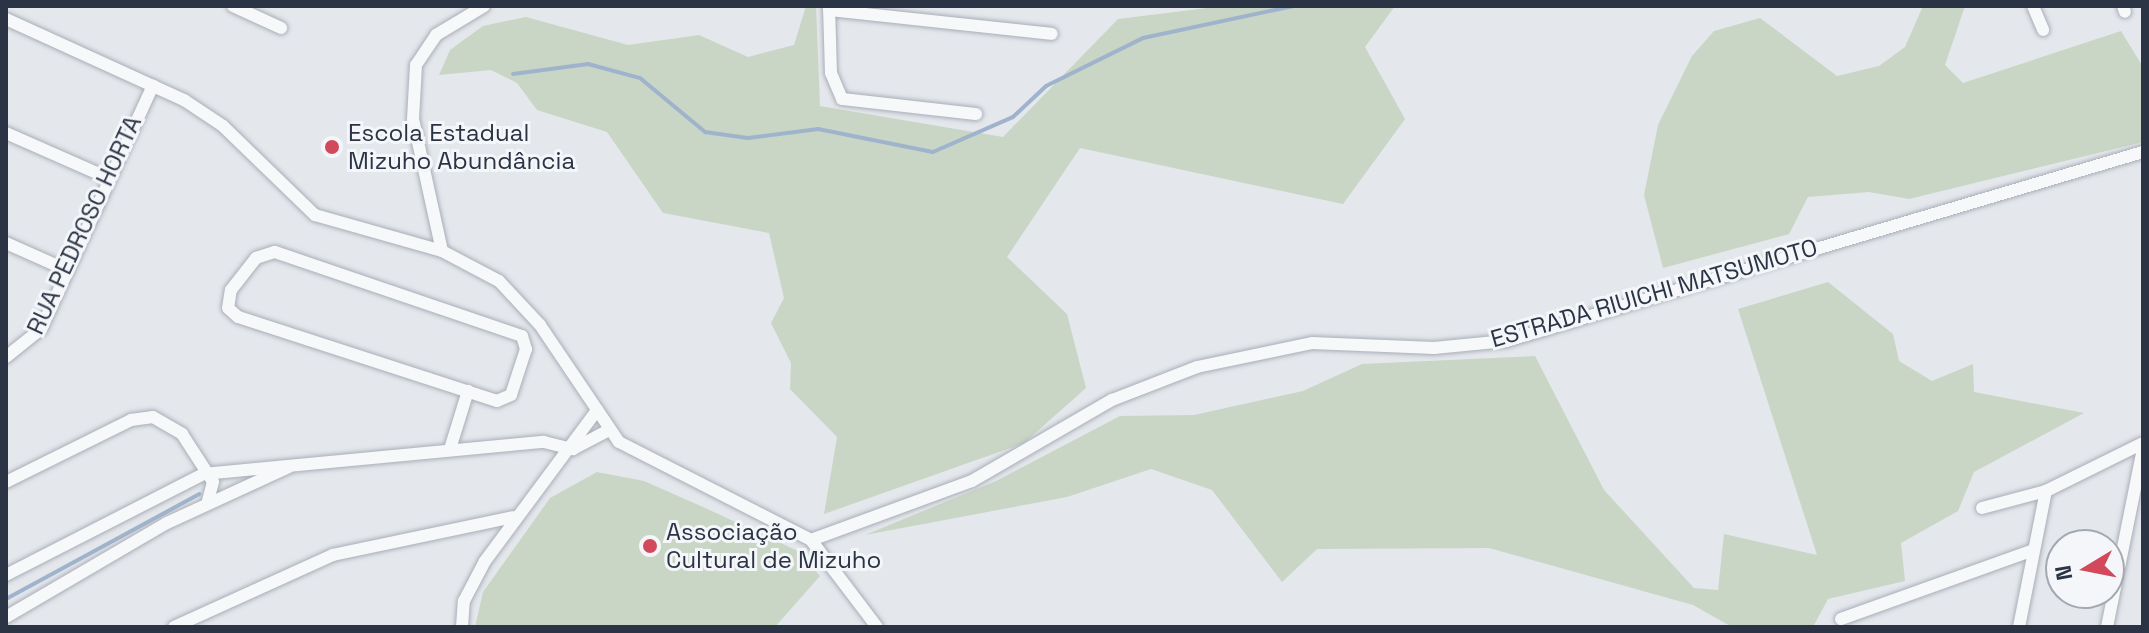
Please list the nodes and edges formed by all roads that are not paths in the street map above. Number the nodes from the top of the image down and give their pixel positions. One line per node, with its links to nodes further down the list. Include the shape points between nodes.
1 (233, 6): 6 (street)
2 (484, 6): 15 (street, via 436,35 416,65 413,119)
3 (2033, 6): 7 (street)
4 (829, 8): 8 (street); 10 (street, via 833,85 847,102)
5 (6, 19): 9 (street)
6 (281, 28)
7 (2043, 30)
8 (1052, 34)
9 (153, 85): 13 (street, RUA PEDROSO HORTA); 15 (street, via 223,126 315,215)
10 (976, 114)
11 (6, 133): 13 (street)
12 (2143, 152): 31 (street, ESTRADA RIUICHI MATSUMOTO, via 1506,341 1434,348 1312,343 1197,367 1112,400 972,481)
13 (108, 178): 16 (street, RUA PEDROSO HORTA)
14 (6, 243): 16 (street)
15 (442, 251): 19 (street, via 479,267 521,300)
16 (67, 270): 17 (street, RUA PEDROSO HORTA, via 33,341)
17 (6, 357)
18 (468, 391): 18 (street, via 508,398 526,349 522,336 275,252 247,266 228,297 230,312); 22 (street)
19 (597, 410): 20 (street); 23 (street)
20 (609, 430): 23 (street); 31 (street, via 646,462)
21 (2143, 446): 27 (street); 40 (street)
22 (450, 449): 23 (street, via 544,442); 24 (street)
23 (573, 449): 30 (street)
24 (295, 465): 25 (street); 28 (street)
25 (203, 474): 26 (street, via 177,428 147,417); 28 (street, via 215,491); 33 (street)
26 (6, 482)
27 (2046, 491): 29 (street); 32 (street)
28 (206, 504): 34 (street)
29 (1982, 508)
30 (513, 517): 36 (street, via 333,555); 37 (street, via 470,586)
31 (811, 540): 38 (street)
32 (2031, 551): 35 (street); 39 (street)
33 (6, 575)
34 (6, 617)
35 (1841, 619)
36 (174, 627)
37 (462, 627)
38 (877, 627)
39 (2019, 627)
40 (2107, 627)

